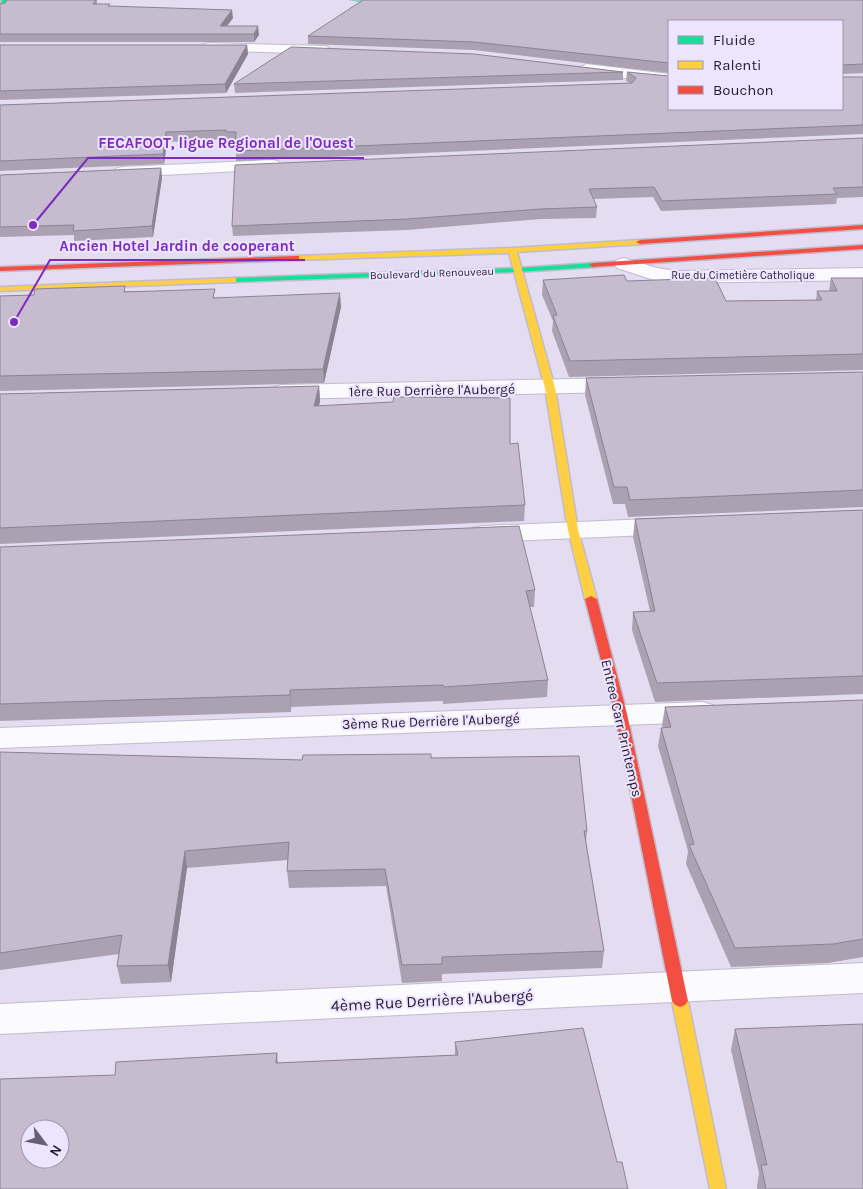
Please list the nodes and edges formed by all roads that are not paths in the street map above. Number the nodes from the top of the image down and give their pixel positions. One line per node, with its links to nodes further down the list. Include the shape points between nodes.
1 (5, 0): 2 (main road)
2 (0, 7)
3 (198, 47): 4 (street)
4 (345, 51)
5 (570, 67): 6 (street)
6 (668, 79)
7 (668, 85): 8 (street)
8 (612, 87)
9 (289, 164): 10 (street)
10 (105, 173)
11 (863, 227): 13 (main road, Boulevard du Renouveau)
12 (863, 247): 14 (main road, Boulevard du Renouveau)
13 (512, 250): 15 (main road, Boulevard du Renouveau); 16 (main road, Entree Carr Printemps)
14 (624, 264): 16 (main road, Boulevard du Renouveau); 17 (street, Rue du Cimetière Catholique, via 654,274 677,277)
15 (0, 269)
16 (518, 270): 18 (main road, Boulevard du Renouveau); 20 (main road, Entree Carr Printemps)
17 (863, 274)
18 (0, 290)
19 (638, 385): 20 (street, 1ère Rue Derrière l'Aubergé)
20 (550, 388): 21 (street, 1ère Rue Derrière l'Aubergé); 23 (main road, Entree Carr Printemps)
21 (256, 393)
22 (698, 524): 23 (street)
23 (573, 530): 24 (street); 26 (main road, Entree Carr Printemps)
24 (454, 535)
25 (728, 711): 26 (street, 3ème Rue Derrière l'Aubergé)
26 (621, 714): 27 (street, 3ème Rue Derrière l'Aubergé); 29 (main road, Entree Carr Printemps)
27 (0, 738)
28 (863, 978): 29 (street, 4ème Rue Derrière l'Aubergé)
29 (677, 989): 30 (street, 4ème Rue Derrière l'Aubergé); 31 (main road, Entree Carr Printemps)
30 (0, 1019)
31 (718, 1189)

